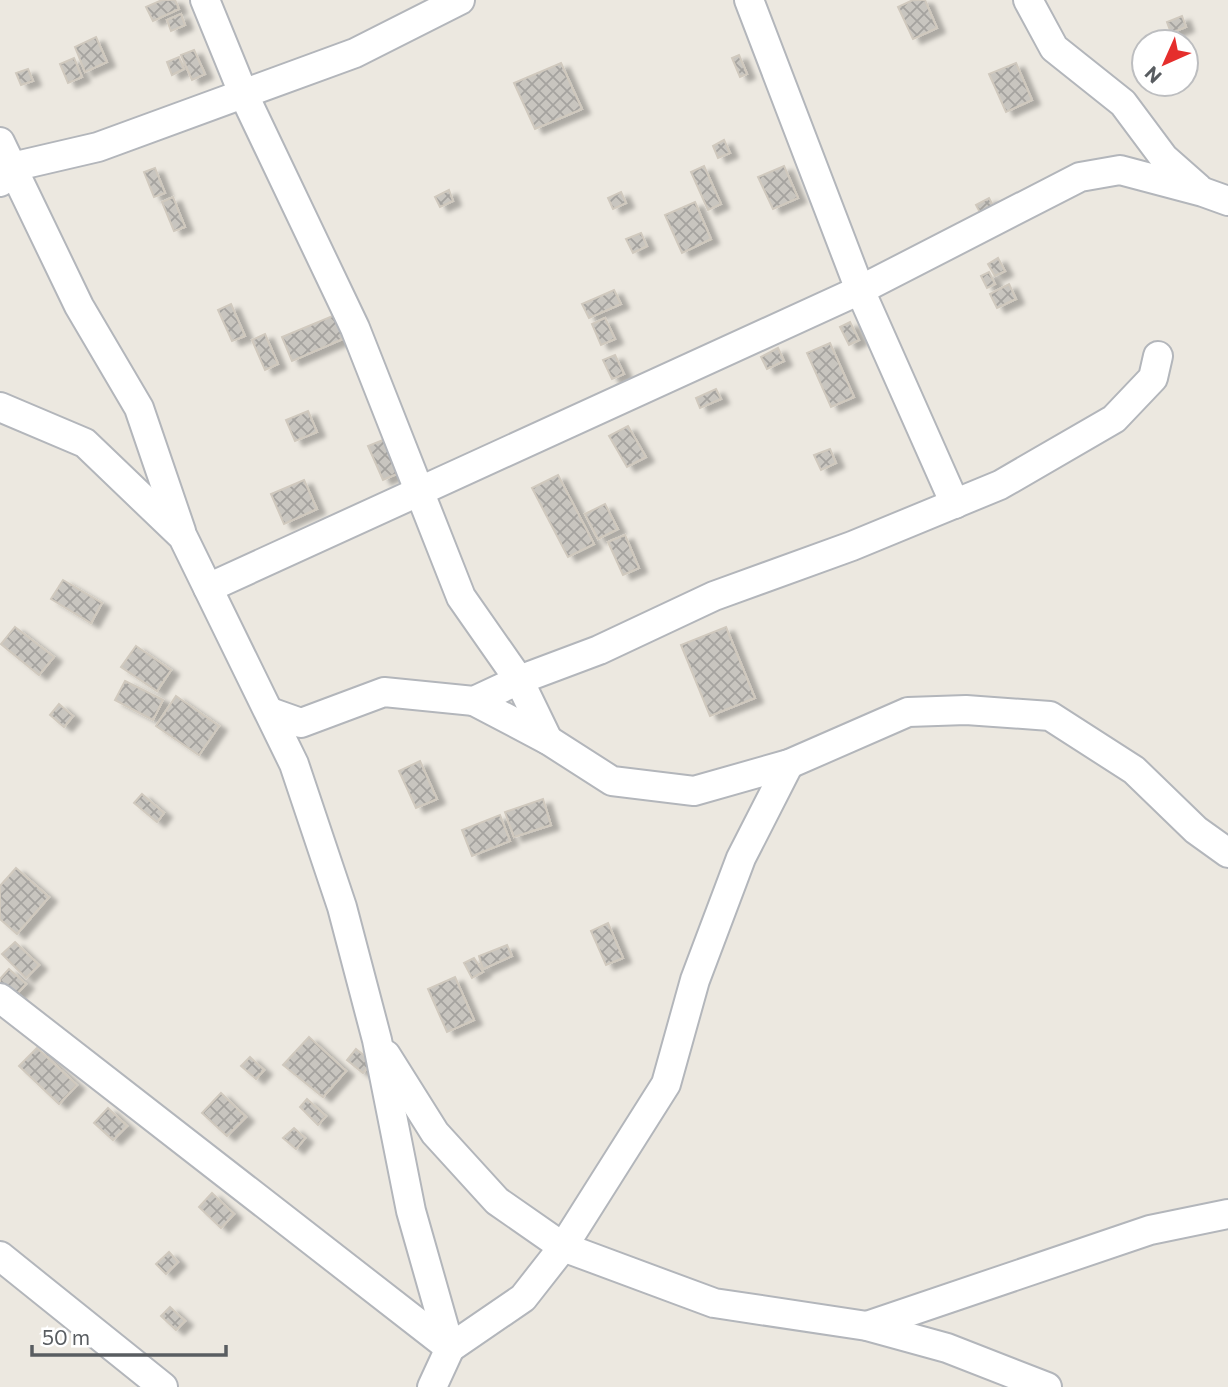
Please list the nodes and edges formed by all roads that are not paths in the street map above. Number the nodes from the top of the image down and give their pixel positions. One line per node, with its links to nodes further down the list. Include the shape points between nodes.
1 (205, 0): 5 (street)
2 (460, 0): 5 (street, via 355,53)
3 (748, 0): 8 (street)
4 (1028, 0): 7 (street, via 1054,48 1123,103 1164,158)
5 (243, 93): 6 (street, via 99,147); 11 (street, via 355,328)
6 (4, 164): 13 (street, via 139,408)
7 (1216, 197): 8 (street, via 1120,170 1080,177)
8 (860, 290): 11 (street); 12 (street)
9 (1157, 356): 12 (street, via 1153,378 1114,419 1000,485)
10 (0, 407): 13 (street, via 85,443)
11 (419, 493): 14 (street); 15 (street, via 461,597)
12 (955, 504): 15 (street, via 714,596 599,650)
13 (183, 537): 14 (street)
14 (208, 588): 17 (street)
15 (519, 680): 16 (street); 18 (street)
16 (474, 701): 17 (street, via 384,692 301,723); 18 (street)
17 (270, 712): 22 (street, via 294,764 342,907)
18 (548, 740): 19 (street, via 612,782 694,792)
19 (789, 764): 20 (street, via 908,712 966,710 1050,716 1134,770 1196,830); 24 (street, via 741,858 695,980 666,1084)
20 (1228, 853)
21 (0, 998): 27 (street)
22 (377, 1041): 24 (street, via 435,1133 497,1201); 27 (street, via 411,1211)
23 (1228, 1214): 26 (street, via 1150,1230)
24 (563, 1247): 26 (street, via 714,1303); 27 (street, via 523,1298)
25 (0, 1256): 28 (street)
26 (867, 1326): 30 (street, via 947,1348)
27 (450, 1348): 29 (street)
28 (163, 1387)
29 (432, 1387)
30 (1047, 1387)

